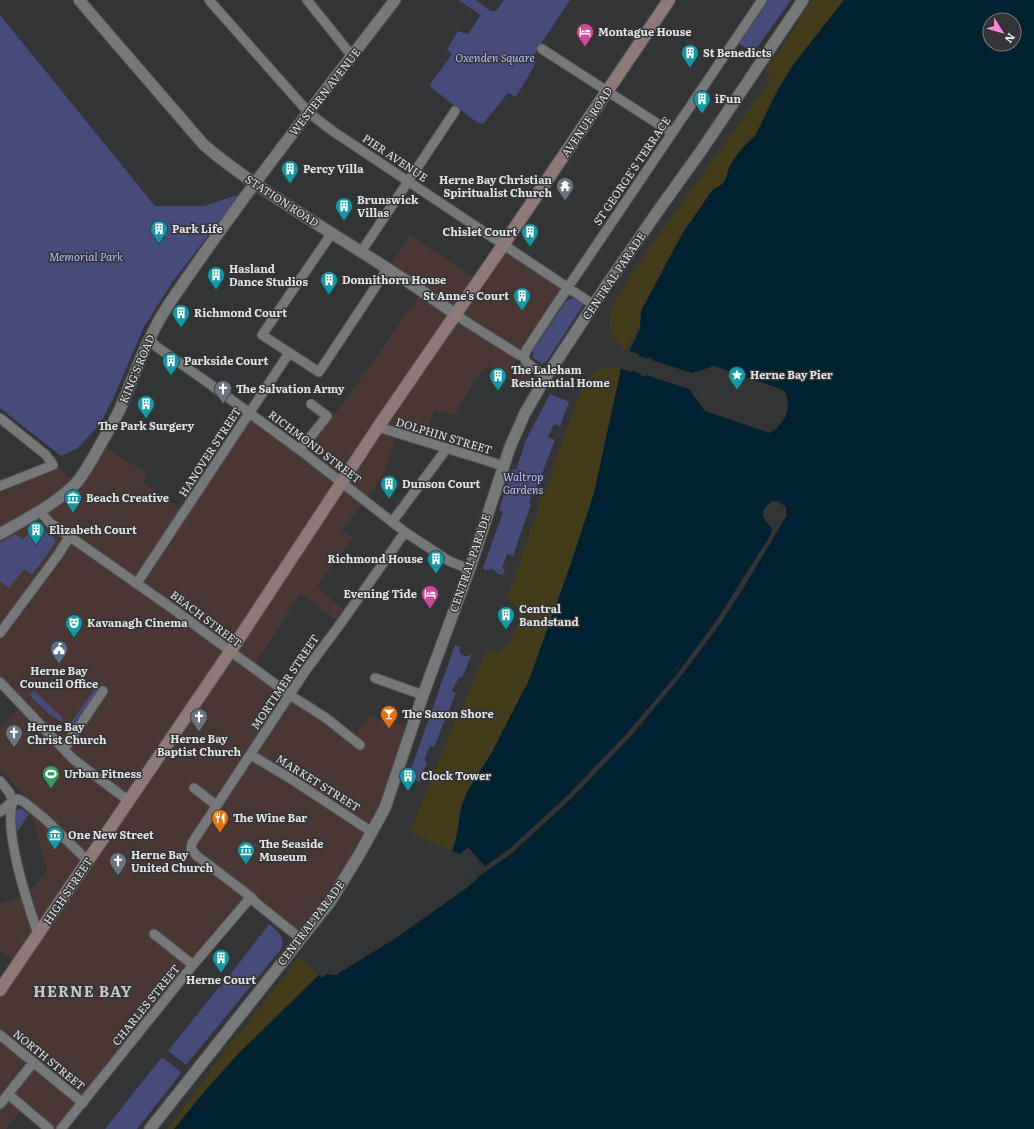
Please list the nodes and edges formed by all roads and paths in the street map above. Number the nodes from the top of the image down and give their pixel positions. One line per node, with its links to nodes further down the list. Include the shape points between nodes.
1 (79, 0): 15 (street, STATION ROAD, via 204,145)
2 (209, 0): 12 (street, PIER AVENUE)
3 (307, 0): 9 (street)
4 (395, 0): 9 (street, WESTERN AVENUE)
5 (669, 0): 10 (main road, AVENUE ROAD)
6 (762, 0): 13 (street, ST GEORGE'S TERRACE)
7 (800, 5): 21 (street, CENTRAL PARADE)
8 (542, 49): 10 (street)
9 (352, 56): 12 (street, WESTERN AVENUE)
10 (608, 91): 13 (street); 17 (main road, AVENUE ROAD)
11 (455, 111): 14 (street)
12 (309, 113): 14 (street, PIER AVENUE); 15 (street, WESTERN AVENUE)
13 (672, 134): 20 (street, ST GEORGE'S TERRACE)
14 (408, 181): 17 (street, PIER AVENUE); 18 (street)
15 (254, 184): 16 (street, STATION ROAD); 23 (street, KING'S ROAD, via 210,243)
16 (332, 233): 18 (street, STATION ROAD); 24 (street, via 262,335)
17 (504, 244): 20 (street, PIER AVENUE); 22 (main road, AVENUE ROAD)
18 (361, 252): 19 (street, STATION ROAD)
19 (388, 268): 22 (street, STATION ROAD); 24 (street, via 319,372)
20 (568, 288): 21 (street, PIER AVENUE); 25 (street, ST GEORGE'S TERRACE)
21 (594, 305): 26 (street, CENTRAL PARADE)
22 (456, 314): 25 (street, STATION ROAD, via 465,322); 30 (main road, AVENUE ROAD)
23 (149, 339): 28 (street, RICHMOND STREET); 36 (street, KING'S ROAD, via 123,403 92,461 77,482)
24 (289, 353): 28 (street, HANOVER STREET)
25 (524, 356): 26 (street, via 526,362)
26 (546, 377): 33 (street, CENTRAL PARADE, via 518,427)
27 (311, 404): 32 (street, via 327,416)
28 (250, 413): 32 (street, RICHMOND STREET); 42 (street, HANOVER STREET)
29 (0, 418): 35 (street, via 46,455 53,465)
30 (378, 427): 31 (street, DOLPHIN STREET); 34 (main road, HIGH STREET)
31 (445, 449): 33 (street, DOLPHIN STREET); 37 (street)
32 (300, 450): 34 (street, RICHMOND STREET)
33 (504, 466): 41 (street, CENTRAL PARADE)
34 (342, 482): 37 (street, RICHMOND STREET); 44 (main road, HIGH STREET)
35 (0, 486)
36 (40, 511): 39 (street, KING'S ROAD); 40 (street, BEACH STREET, via 49,522)
37 (392, 522): 38 (street, RICHMOND STREET)
38 (405, 532): 41 (street, RICHMOND STREET, via 449,561); 48 (street, MORTIMER STREET)
39 (0, 534)
40 (70, 536): 42 (street, BEACH STREET); 43 (street)
41 (469, 569): 49 (street, CENTRAL PARADE)
42 (138, 583): 44 (street, BEACH STREET)
43 (0, 633)
44 (229, 652): 48 (street, BEACH STREET); 56 (main road, HIGH STREET)
45 (375, 678): 49 (street)
46 (0, 682): 51 (street)
47 (103, 692): 51 (street)
48 (290, 695): 50 (street, BEACH STREET, via 326,718); 52 (street, MORTIMER STREET)
49 (423, 695): 59 (street, CENTRAL PARADE, via 385,808)
50 (360, 745)
51 (64, 749): 56 (street, via 73,759)
52 (250, 755): 57 (street, MORTIMER STREET); 59 (street, MARKET STREET)
53 (0, 781): 55 (street)
54 (194, 788): 57 (street)
55 (13, 801): 58 (street); 60 (street, via 18,799 24,802); 62 (street, via 13,839)
56 (129, 801): 60 (main road, HIGH STREET)
57 (216, 805): 61 (street, MORTIMER STREET, via 192,840 191,849)
58 (0, 812)
59 (372, 832): 64 (street, CENTRAL PARADE, via 337,892)
60 (88, 861): 62 (main road, HIGH STREET)
61 (251, 897): 64 (street); 65 (street, CHARLES STREET)
62 (38, 934): 66 (main road, HIGH STREET)
63 (154, 934): 65 (street)
64 (301, 939): 74 (street, CENTRAL PARADE)
65 (193, 965): 70 (street, CHARLES STREET)
66 (0, 990)
67 (0, 1035): 68 (street, NORTH STREET)
68 (33, 1062): 69 (street); 70 (street, NORTH STREET)
69 (8, 1094): 71 (street); 72 (street)
70 (83, 1103): 73 (street, CHARLES STREET)
71 (0, 1104)
72 (49, 1129)
73 (61, 1129)
74 (150, 1129)

